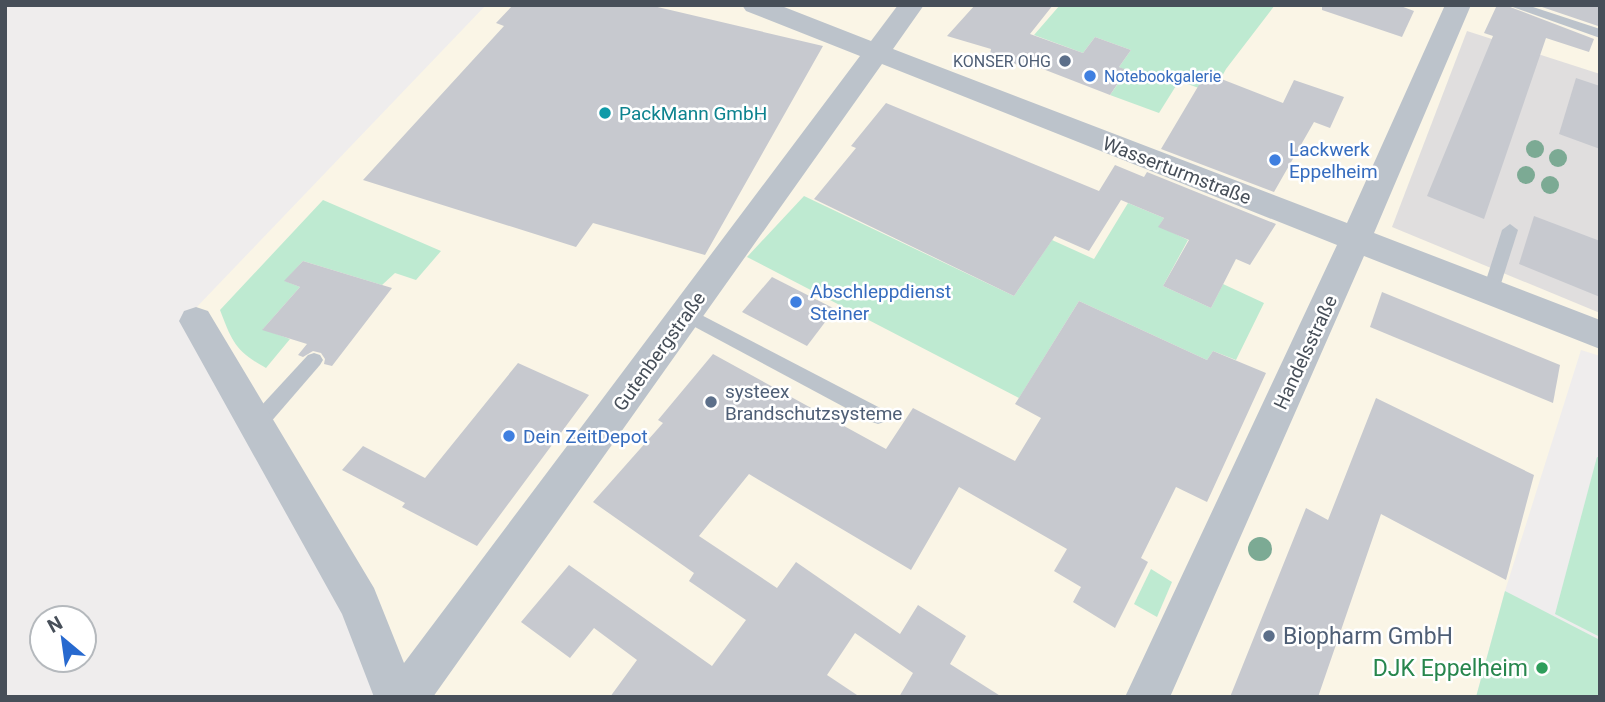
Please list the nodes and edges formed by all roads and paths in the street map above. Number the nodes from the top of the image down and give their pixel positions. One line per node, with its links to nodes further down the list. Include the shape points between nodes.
1 (755, 5): 6 (street, Wasserturmstraße)
2 (911, 5): 6 (street, Gutenbergstraße)
3 (1458, 5): 8 (street, Handelsstraße)
4 (1513, 5): 5 (lane)
5 (1600, 34)
6 (877, 53): 8 (street, Wasserturmstraße, via 1104,146); 10 (street, Gutenbergstraße)
7 (1510, 230): 9 (lane)
8 (1355, 240): 9 (street, Wasserturmstraße); 18 (street, Handelsstraße)
9 (1490, 293): 12 (street, Wasserturmstraße)
10 (686, 314): 14 (lane); 17 (street, Gutenbergstraße)
11 (196, 321): 15 (street)
12 (1600, 335)
13 (314, 360): 15 (lane)
14 (878, 416)
15 (256, 425): 16 (street, via 359,603)
16 (396, 697)
17 (406, 697)
18 (1147, 697)

